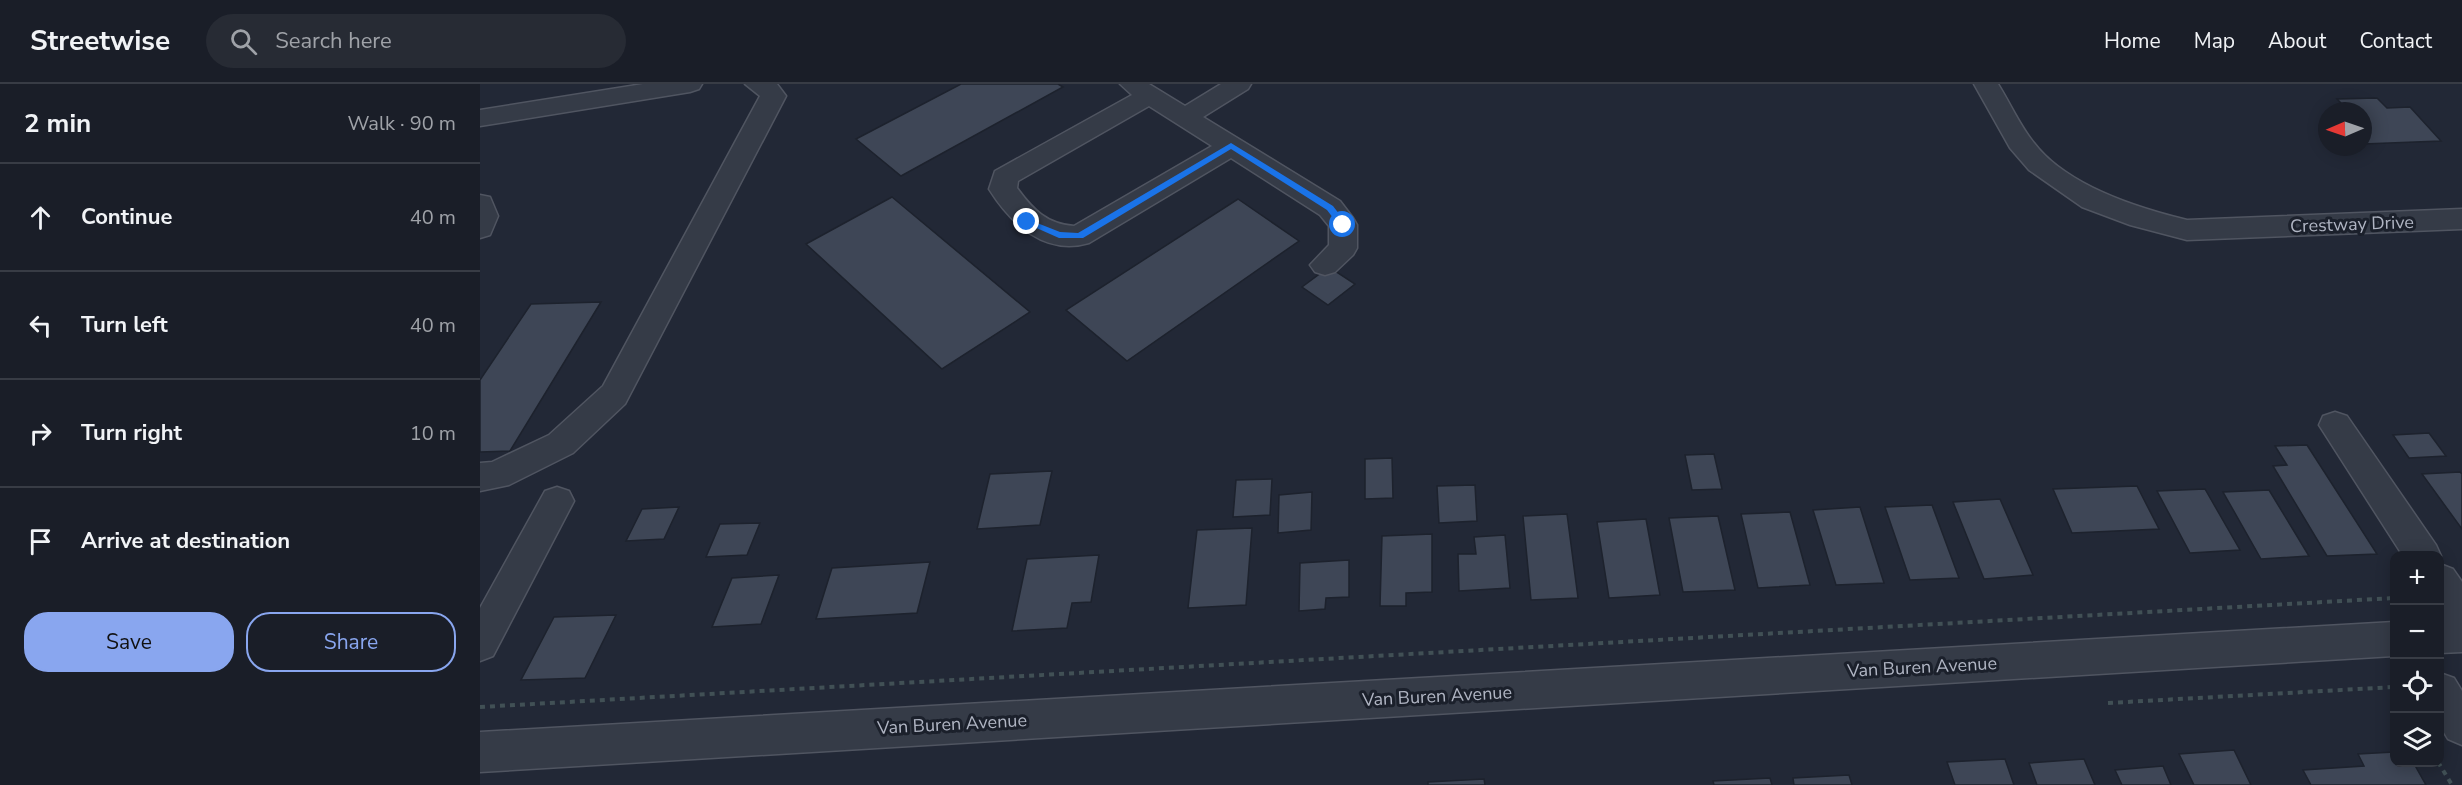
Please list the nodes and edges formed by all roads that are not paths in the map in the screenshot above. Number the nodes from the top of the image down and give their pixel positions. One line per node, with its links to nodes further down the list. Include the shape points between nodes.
1 (690, 84): 8 (street)
2 (757, 84): 15 (street, via 773,96 614,395 561,444 497,475)
3 (1239, 84): 7 (street)
4 (1960, 84): 5 (street)
5 (1988, 88): 11 (street, Crestway Drive, via 2023,148 2038,164 2092,200 2140,218 2187,230)
6 (1141, 90): 7 (street); 9 (street, via 1005,177 1003,189 1027,222 1059,235 1080,236)
7 (1184, 117): 9 (street)
8 (480, 118)
9 (1231, 146): 13 (street, via 1330,208 1343,225 1343,248)
10 (480, 204): 12 (street, via 484,216)
11 (2462, 219)
12 (480, 228)
13 (1325, 266)
14 (2335, 425): 17 (street)
15 (480, 477)
16 (557, 501): 23 (street)
17 (2420, 551)
18 (2444, 587): 19 (street)
19 (2462, 614)
20 (2462, 635): 21 (street)
21 (2444, 636)
22 (2390, 639): 26 (street, Van Buren Avenue)
23 (480, 644)
24 (2444, 699): 25 (street)
25 (2462, 726)
26 (480, 752)

